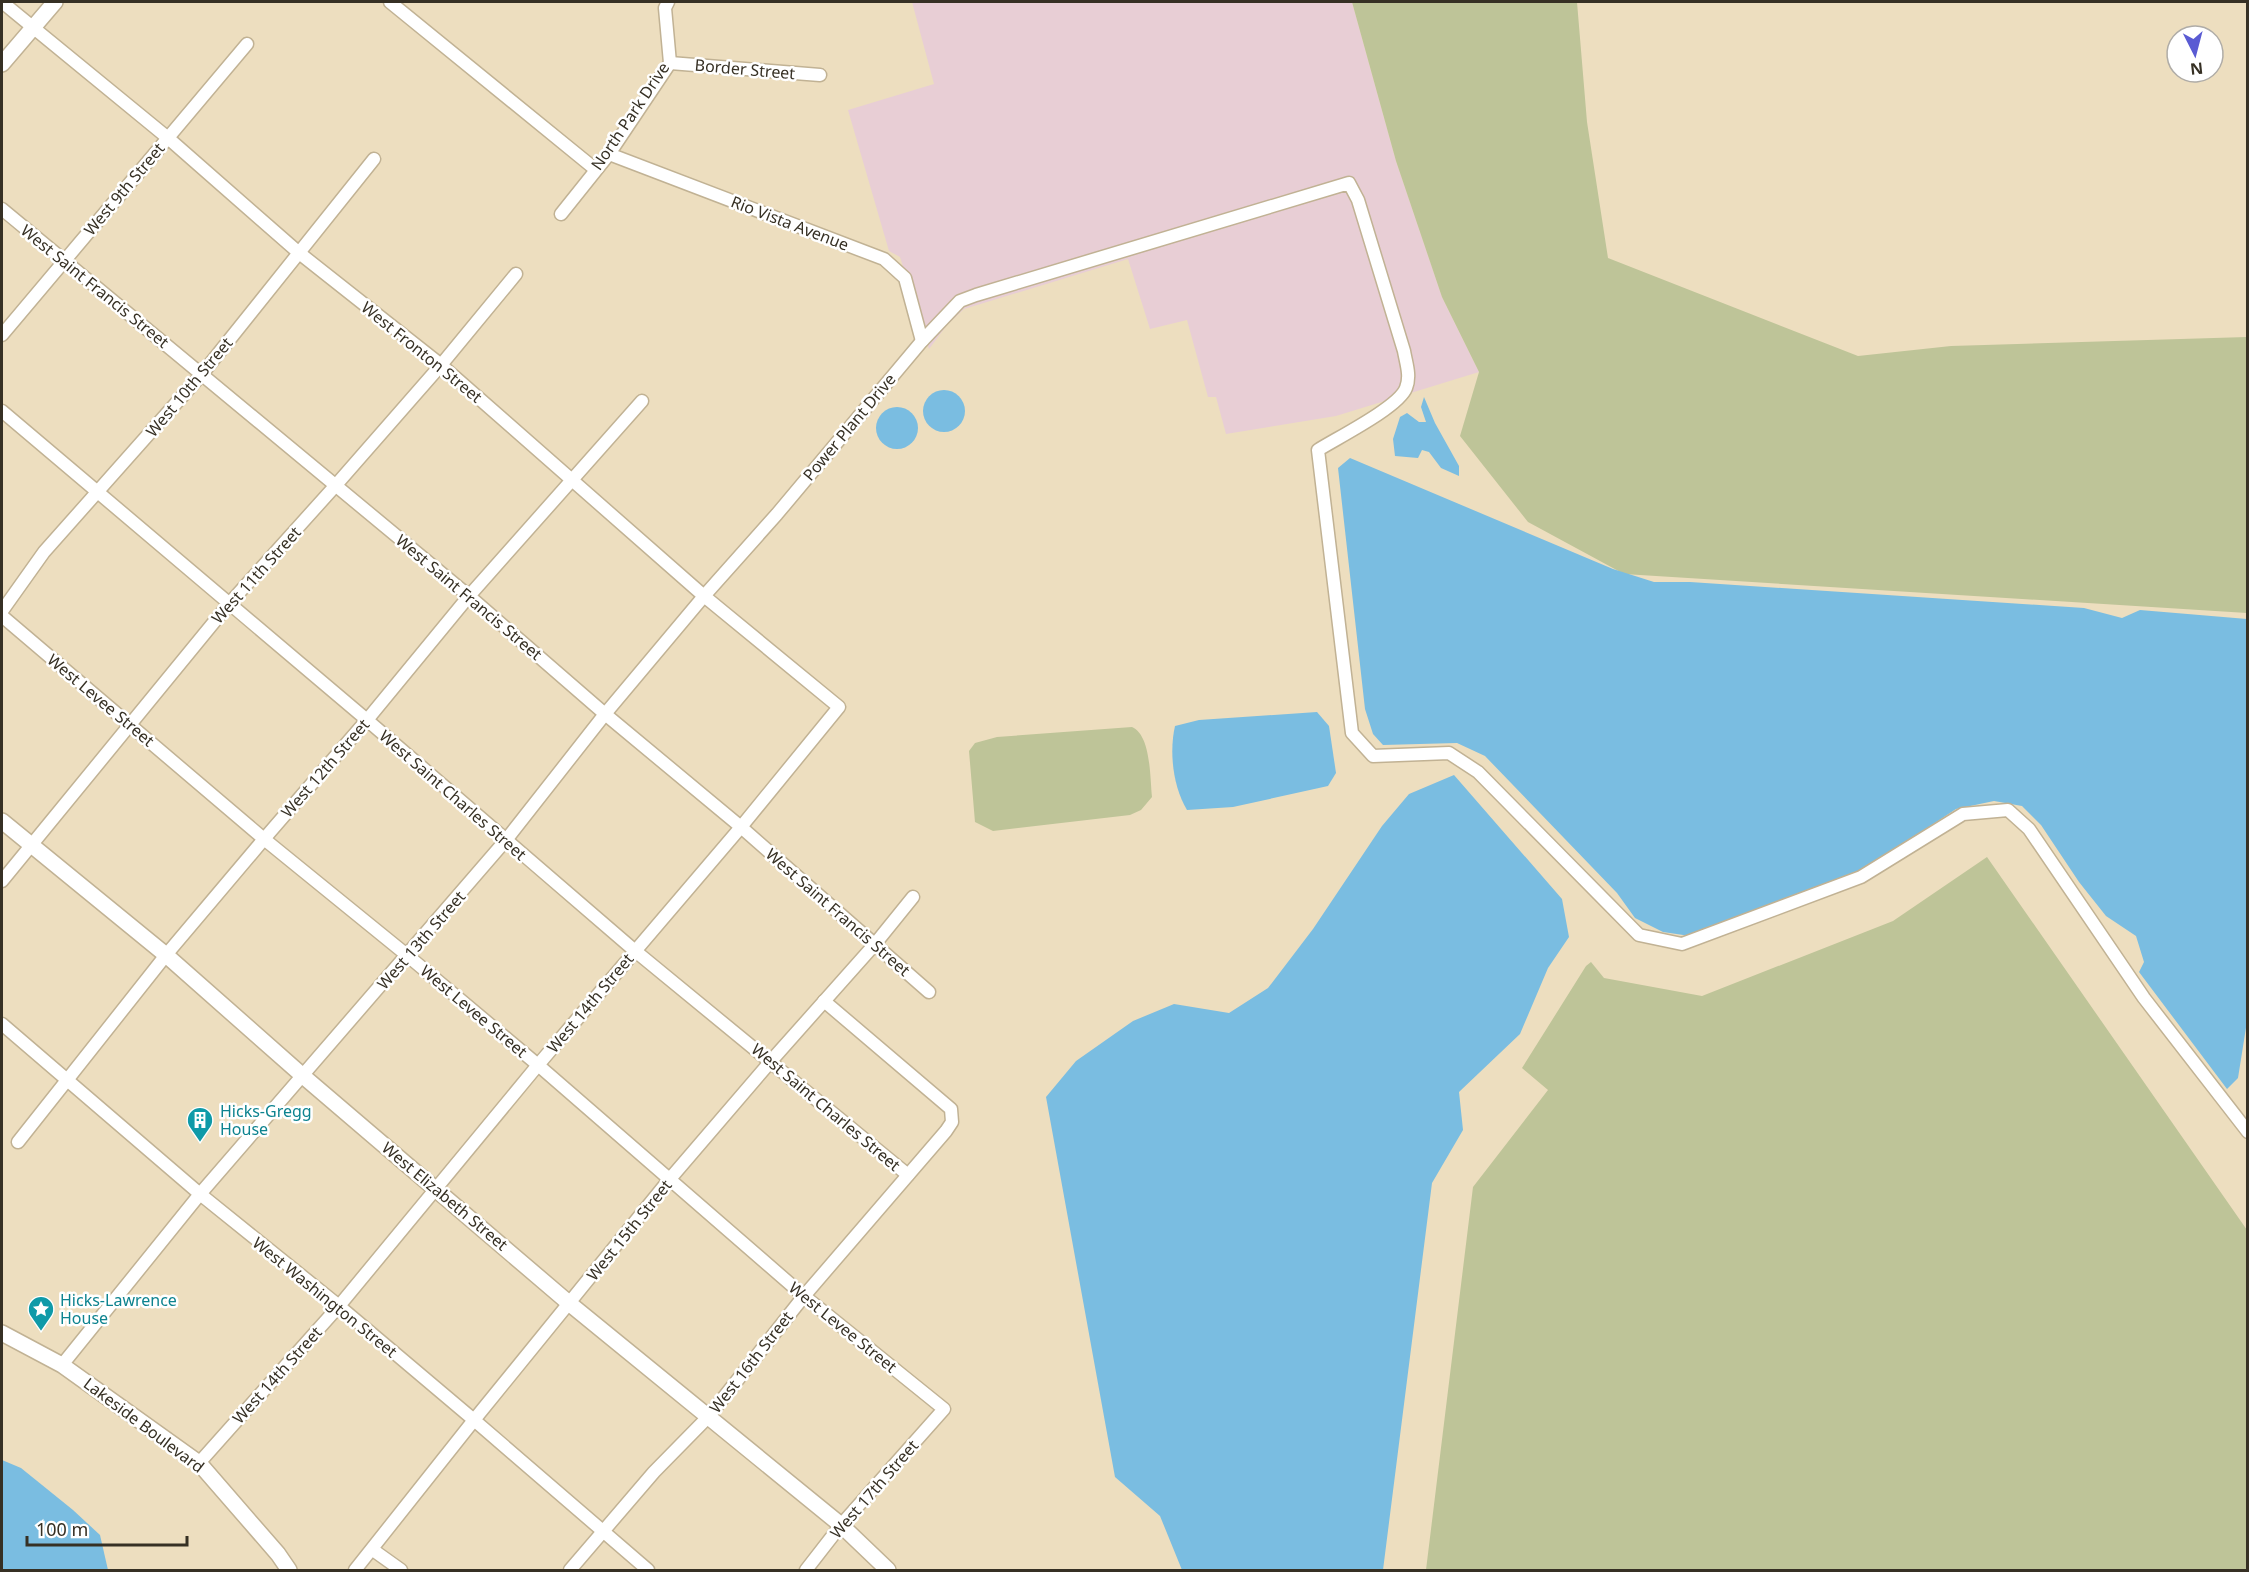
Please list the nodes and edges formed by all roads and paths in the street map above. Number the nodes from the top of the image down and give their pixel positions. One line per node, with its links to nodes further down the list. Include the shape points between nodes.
1 (2, 2): 5 (street, West Fronton Street)
2 (55, 2): 5 (street)
3 (390, 2): 13 (street)
4 (666, 4): 7 (street, North Park Drive)
5 (32, 28): 8 (street); 10 (street, West Fronton Street)
6 (247, 44): 10 (street, West 9th Street)
7 (670, 63): 9 (street, Border Street); 11 (street, North Park Drive)
8 (2, 64)
9 (820, 75)
10 (168, 138): 16 (street, West Fronton Street); 17 (street, West 9th Street)
11 (609, 154): 13 (street, North Park Drive); 20 (street, Rio Vista Avenue, via 884,259 905,278)
12 (375, 159): 16 (street, West 10th Street)
13 (595, 169): 15 (street, North Park Drive)
14 (2, 209): 17 (street, West Saint Francis Street)
15 (561, 214)
16 (298, 252): 21 (street, West Fronton Street); 22 (street, West 10th Street)
17 (64, 261): 19 (street, West 9th Street); 22 (street, West Saint Francis Street)
18 (516, 274): 21 (street, West 11th Street)
19 (2, 335)
20 (922, 340): 28 (street, Power Plant Drive); 55 (street, Power Plant Drive, via 960,302 976,295 1349,183 1358,200 1408,375 1406,389 1393,405 1318,450 1352,733 1373,756 1449,753 1478,772 1639,935 1682,944 1861,877 1963,814 2008,810 2029,828 2144,998)
21 (441, 365): 25 (street, West Fronton Street); 26 (street, West 11th Street)
22 (202, 374): 26 (street, West Saint Francis Street); 27 (street, West 10th Street)
23 (642, 401): 25 (street, West 12th Street)
24 (2, 411): 27 (street, West Saint Charles Street)
25 (572, 480): 29 (street, West 12th Street); 30 (street, West Fronton Street)
26 (336, 485): 29 (street, West Saint Francis Street); 31 (street, West 11th Street)
27 (98, 492): 31 (street, West Saint Charles Street); 32 (street, West 10th Street, via 44,552)
28 (777, 514): 30 (street, West 13th Street)
29 (469, 596): 34 (street, West Saint Francis Street); 35 (street, West 12th Street)
30 (704, 596): 33 (street, West Fronton Street); 34 (street, West 13th Street)
31 (228, 605): 35 (street, West Saint Charles Street); 36 (street, West 11th Street)
32 (2, 614): 36 (street, West Levee Street)
33 (839, 707): 38 (street, West 14th Street)
34 (605, 714): 38 (street, West Saint Francis Street); 40 (street, West 13th Street)
35 (367, 720): 39 (street, West 12th Street); 40 (street, West Saint Charles Street)
36 (129, 724): 39 (street, West Levee Street); 41 (street, West 11th Street)
37 (2, 821): 41 (street, West Elizabeth Street)
38 (741, 827): 44 (street, West Saint Francis Street); 45 (street, West 14th Street)
39 (264, 838): 46 (street, West 12th Street); 47 (street, West Levee Street)
40 (506, 840): 45 (street, West Saint Charles Street); 47 (street, West 13th Street)
41 (30, 846): 42 (street, West 11th Street); 46 (street, West Elizabeth Street)
42 (2, 880)
43 (913, 897): 44 (street, West 15th Street)
44 (875, 944): 48 (street, West Saint Francis Street); 49 (street, West 15th Street)
45 (634, 950): 51 (street, West Saint Charles Street); 52 (street, West 14th Street)
46 (166, 955): 53 (street, West Elizabeth Street); 54 (street, West 12th Street)
47 (408, 956): 52 (street, West Levee Street); 53 (street, West 13th Street)
48 (929, 992)
49 (824, 1001): 51 (street, West 15th Street); 57 (street, West 16th Street, via 951,1109 952,1122)
50 (2, 1024): 54 (street, West Washington Street)
51 (771, 1061): 57 (street, West Saint Charles Street); 58 (street, West 15th Street)
52 (538, 1065): 58 (street, West Levee Street); 59 (street, West 14th Street)
53 (303, 1076): 59 (street, West Elizabeth Street); 60 (street, West 13th Street)
54 (67, 1080): 56 (street, West 12th Street); 60 (street, West Washington Street)
55 (2247, 1132)
56 (18, 1142)
57 (908, 1175): 61 (street, West 16th Street)
58 (669, 1180): 61 (street, West Levee Street); 62 (street, West 15th Street)
59 (435, 1188): 62 (street, West Elizabeth Street); 63 (street, West 14th Street)
60 (200, 1194): 63 (street, West Washington Street); 65 (street, West 13th Street)
61 (804, 1296): 66 (street, West Levee Street); 67 (street, West 16th Street)
62 (570, 1304): 67 (street, West Elizabeth Street); 68 (street, West 15th Street)
63 (339, 1306): 68 (street, West Washington Street); 69 (street, West 14th Street)
64 (2, 1333): 65 (street, Lakeside Boulevard)
65 (62, 1365): 69 (street, Lakeside Boulevard)
66 (944, 1409): 70 (street, West 17th Street)
67 (709, 1416): 70 (street, West Elizabeth Street); 71 (street, West 16th Street)
68 (474, 1420): 71 (street, West Washington Street); 72 (street, West 15th Street)
69 (199, 1463): 73 (street, Lakeside Boulevard)
70 (841, 1525): 78 (street, West 17th Street); 79 (street, West Elizabeth Street)
71 (602, 1533): 76 (street, West 16th Street); 77 (street, West Washington Street)
72 (373, 1550): 74 (street, West 15th Street); 75 (street)
73 (289, 1570)
74 (355, 1570)
75 (401, 1570)
76 (570, 1570)
77 (648, 1570)
78 (806, 1570)
79 (888, 1570)

